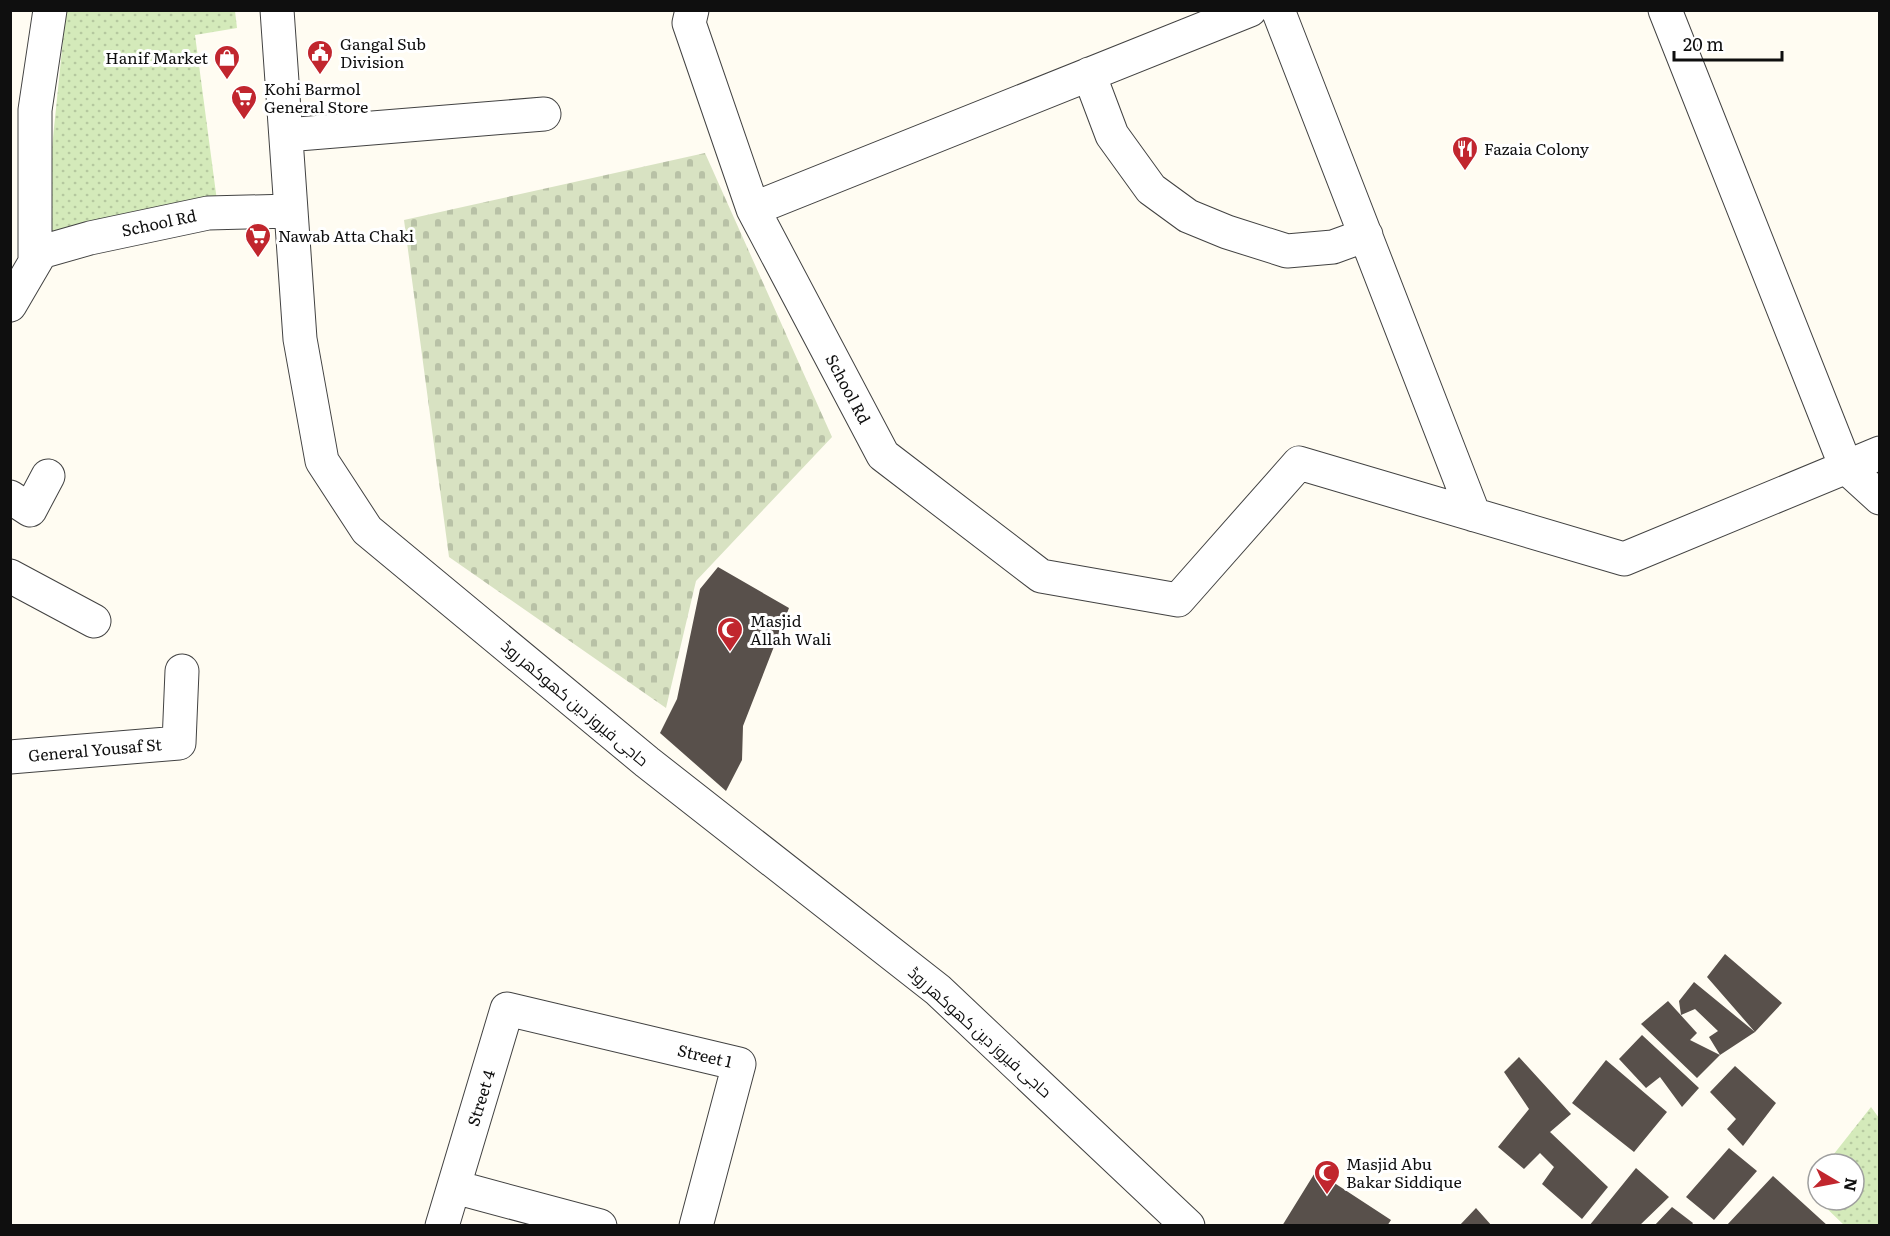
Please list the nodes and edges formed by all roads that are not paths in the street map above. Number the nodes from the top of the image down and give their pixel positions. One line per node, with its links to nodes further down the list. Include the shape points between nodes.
1 (50, 10): 10 (street)
2 (277, 10): 9 (street, حاجی فیروز دین کھوکھر روڈ)
3 (692, 10): 11 (street, School Rd, via 688,23)
4 (1250, 10): 7 (street)
5 (1278, 10): 13 (street)
6 (1665, 10): 17 (street)
7 (1089, 74): 11 (street); 13 (street, via 1112,135 1151,189 1188,216 1287,251 1333,247)
8 (544, 114): 9 (street)
9 (286, 135): 12 (street, حاجی فیروز دین کھوکھر روڈ)
10 (23, 179): 14 (street)
11 (753, 209): 21 (street, School Rd, via 883,455 1041,576 1178,600 1299,464)
12 (291, 211): 14 (street, School Rd, via 208,213 70,243 41,252); 28 (street, حاجی فیروز دین کھوکھر روڈ, via 300,339 322,461 367,530 647,762 938,990)
13 (1366, 235): 21 (street)
14 (35, 262): 15 (street, School Rd)
15 (10, 305)
16 (1880, 453): 17 (street)
17 (1846, 467): 20 (street); 21 (street, via 1624,559)
18 (48, 476): 19 (street, via 30,510)
19 (10, 497)
20 (1880, 498)
21 (1474, 515)
22 (10, 576): 23 (street)
23 (94, 621)
24 (182, 671): 25 (street, General Yousaf St, via 179,743)
25 (10, 757)
26 (507, 1009): 27 (street, Street 4); 31 (street, Street 1, via 739,1064)
27 (455, 1187): 29 (street, Street 4); 30 (street)
28 (1181, 1224)
29 (442, 1226)
30 (600, 1226)
31 (696, 1226)

